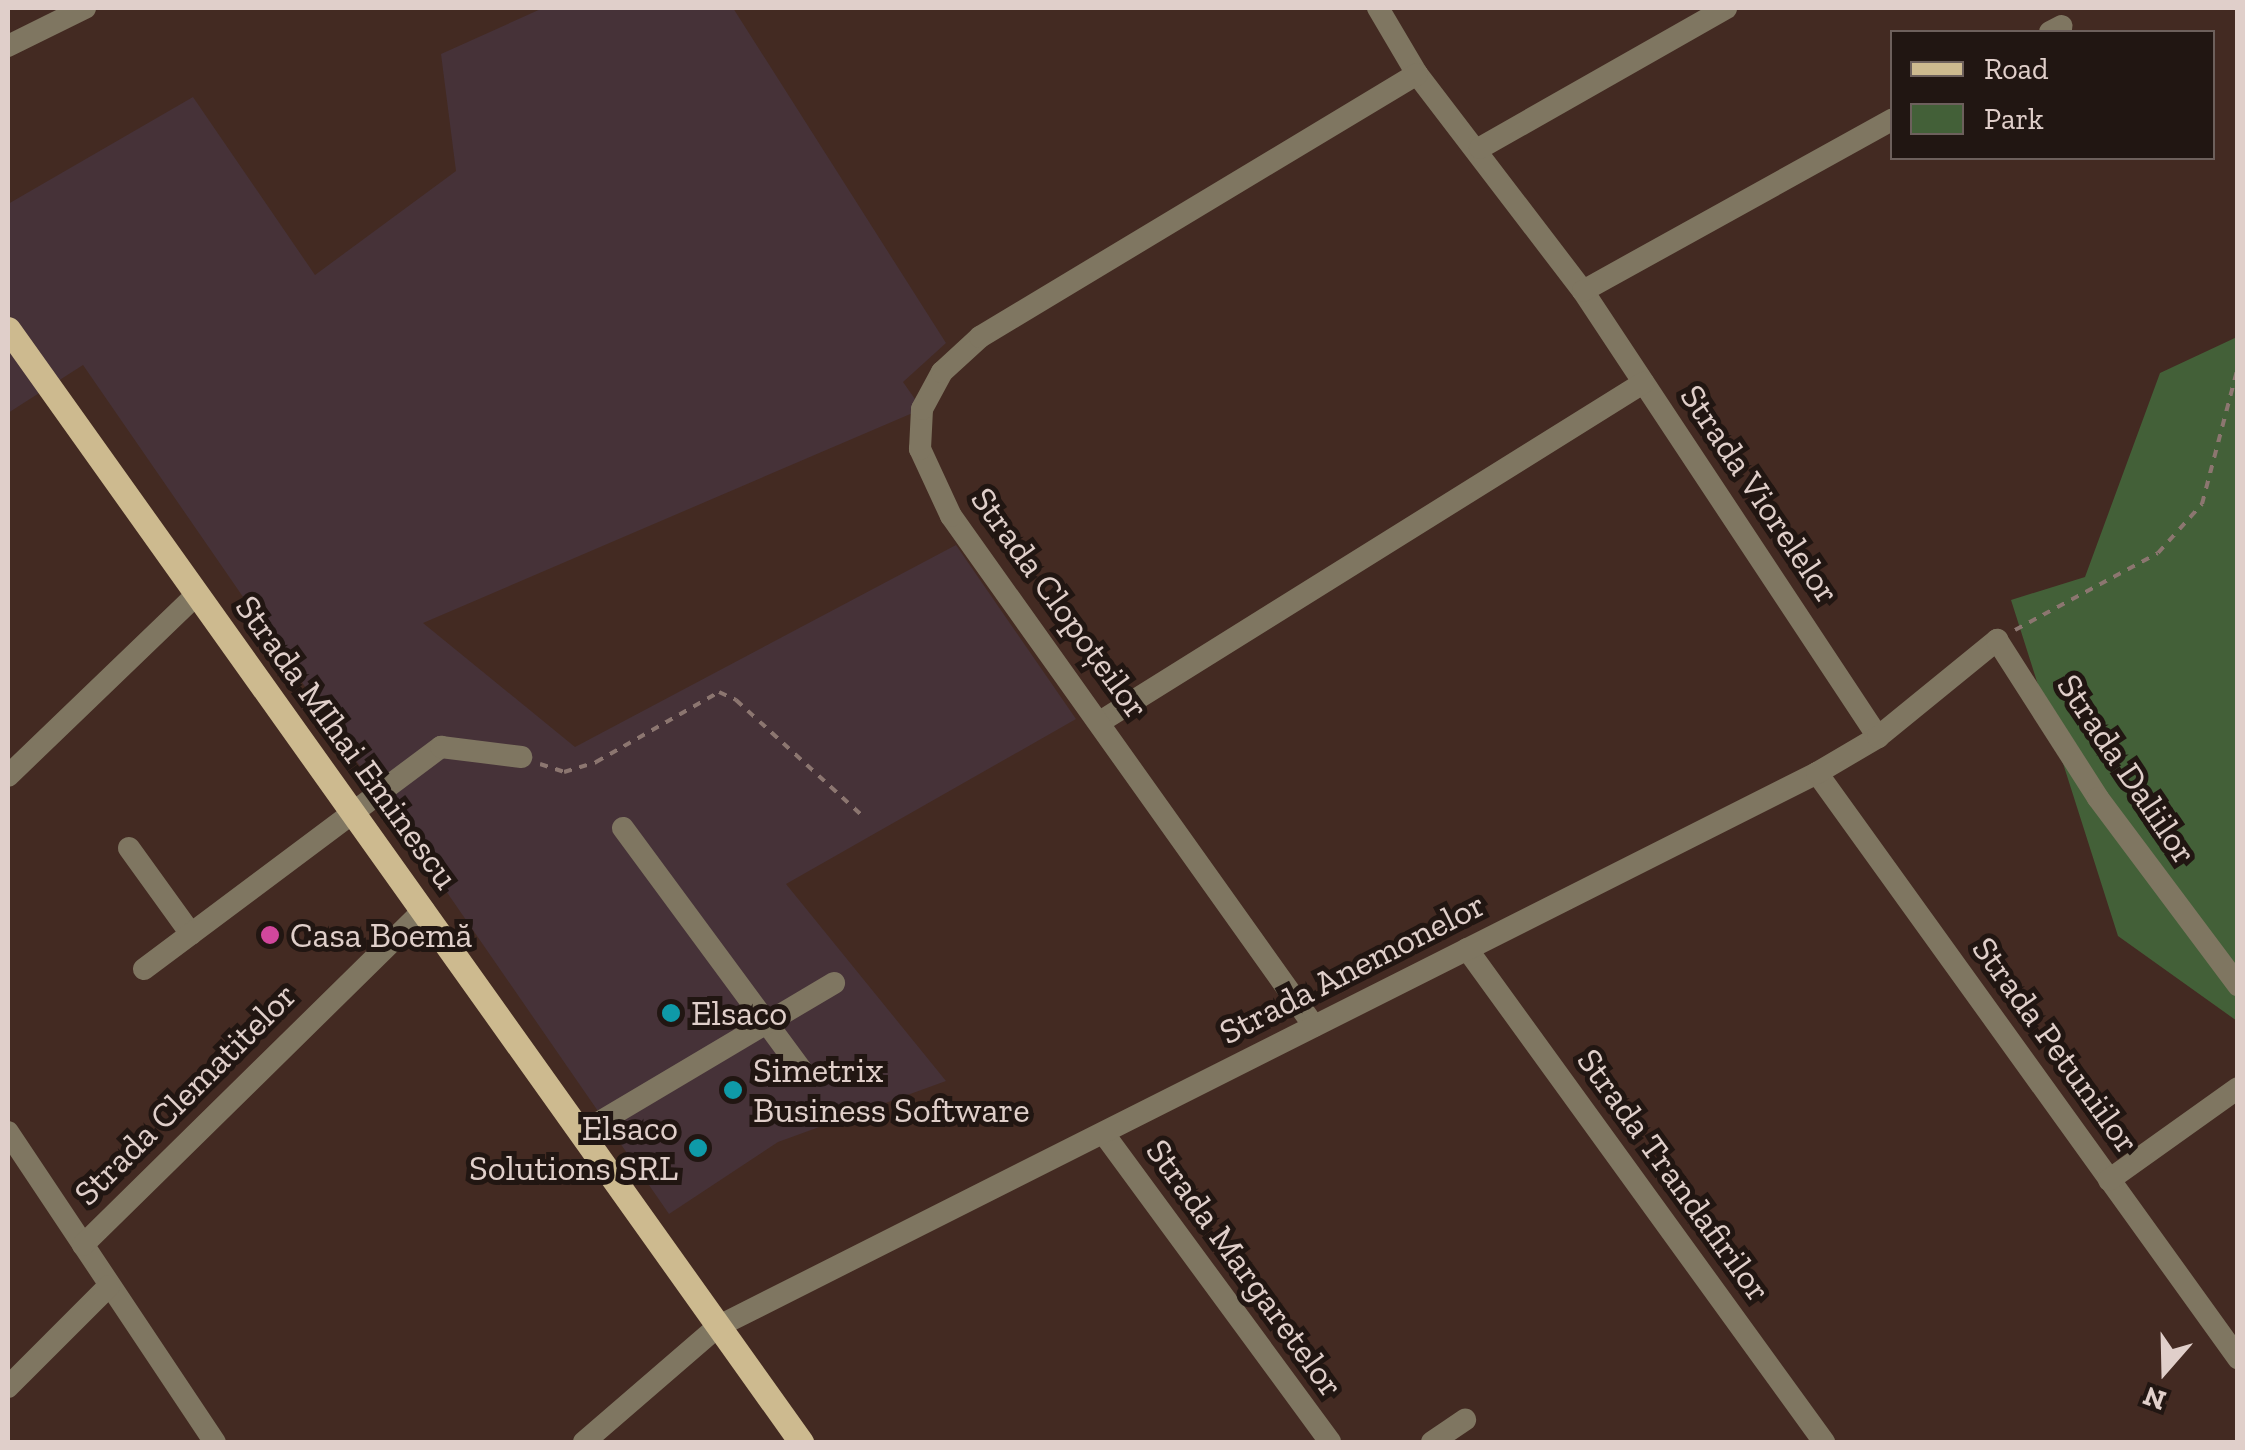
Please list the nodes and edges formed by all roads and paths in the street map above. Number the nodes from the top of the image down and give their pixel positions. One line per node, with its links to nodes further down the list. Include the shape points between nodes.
1 (85, 8): 4 (street)
2 (1726, 8): 7 (street)
3 (1382, 9): 5 (street, Strada Viorelelor)
4 (8, 46)
5 (1417, 74): 7 (street, Strada Viorelelor); 14 (street, Strada Clopoțeilor, via 980,337 942,372 922,409 920,449 951,516)
6 (1890, 121): 8 (street)
7 (1480, 148): 8 (street, Strada Viorelelor)
8 (1584, 291): 11 (street, Strada Viorelelor)
9 (8, 329): 12 (main road, Strada MIhai Eminescu)
10 (2238, 367): 13 (path, via 2202,504 2158,554)
11 (1642, 383): 14 (street); 15 (street, Strada Viorelelor, via 1766,558)
12 (197, 594): 18 (street); 19 (main road, Strada MIhai Eminescu)
13 (1998, 640): 15 (street, Strada Anemonelor); 28 (street, Strada Daliilor, via 2098,798)
14 (1103, 720): 30 (street, Strada Clopoțeilor)
15 (1878, 737): 17 (street, Strada Anemonelor)
16 (521, 757): 19 (street, via 441,747); 20 (path, via 564,772 596,762 719,692 736,700)
17 (1817, 773): 25 (street, Strada Anemonelor); 36 (street, Strada Petuniilor)
18 (8, 776)
19 (356, 812): 23 (main road, Strada MIhai Eminescu); 24 (street)
20 (865, 818)
21 (624, 828): 29 (street)
22 (129, 848): 24 (street)
23 (424, 910): 34 (main road, Strada MIhai Eminescu); 37 (street, Strada Clematitelor)
24 (191, 934): 26 (street)
25 (1467, 949): 30 (street, Strada Anemonelor); 48 (street, Strada Trandafirilor)
26 (144, 969)
27 (834, 983): 29 (street)
28 (2238, 985)
29 (766, 1018): 31 (street); 34 (street)
30 (1314, 1026): 35 (street, Strada Anemonelor)
31 (805, 1074)
32 (2238, 1088): 36 (street)
33 (8, 1132): 37 (street, Strada Clematitelor)
34 (583, 1132): 39 (main road, Strada MIhai Eminescu)
35 (1104, 1134): 39 (street, Strada Anemonelor); 46 (street, Strada Margaretelor)
36 (2109, 1180): 40 (street, Strada Petuniilor)
37 (83, 1246): 38 (street, Strada Clematitelor)
38 (110, 1286): 41 (street); 43 (street, Strada Clematitelor)
39 (718, 1327): 44 (street, Strada Anemonelor); 45 (main road, Strada MIhai Eminescu)
40 (2238, 1358)
41 (8, 1388)
42 (1465, 1420): 47 (street)
43 (215, 1442)
44 (584, 1442)
45 (800, 1442)
46 (1330, 1442)
47 (1432, 1442)
48 (1824, 1442)

